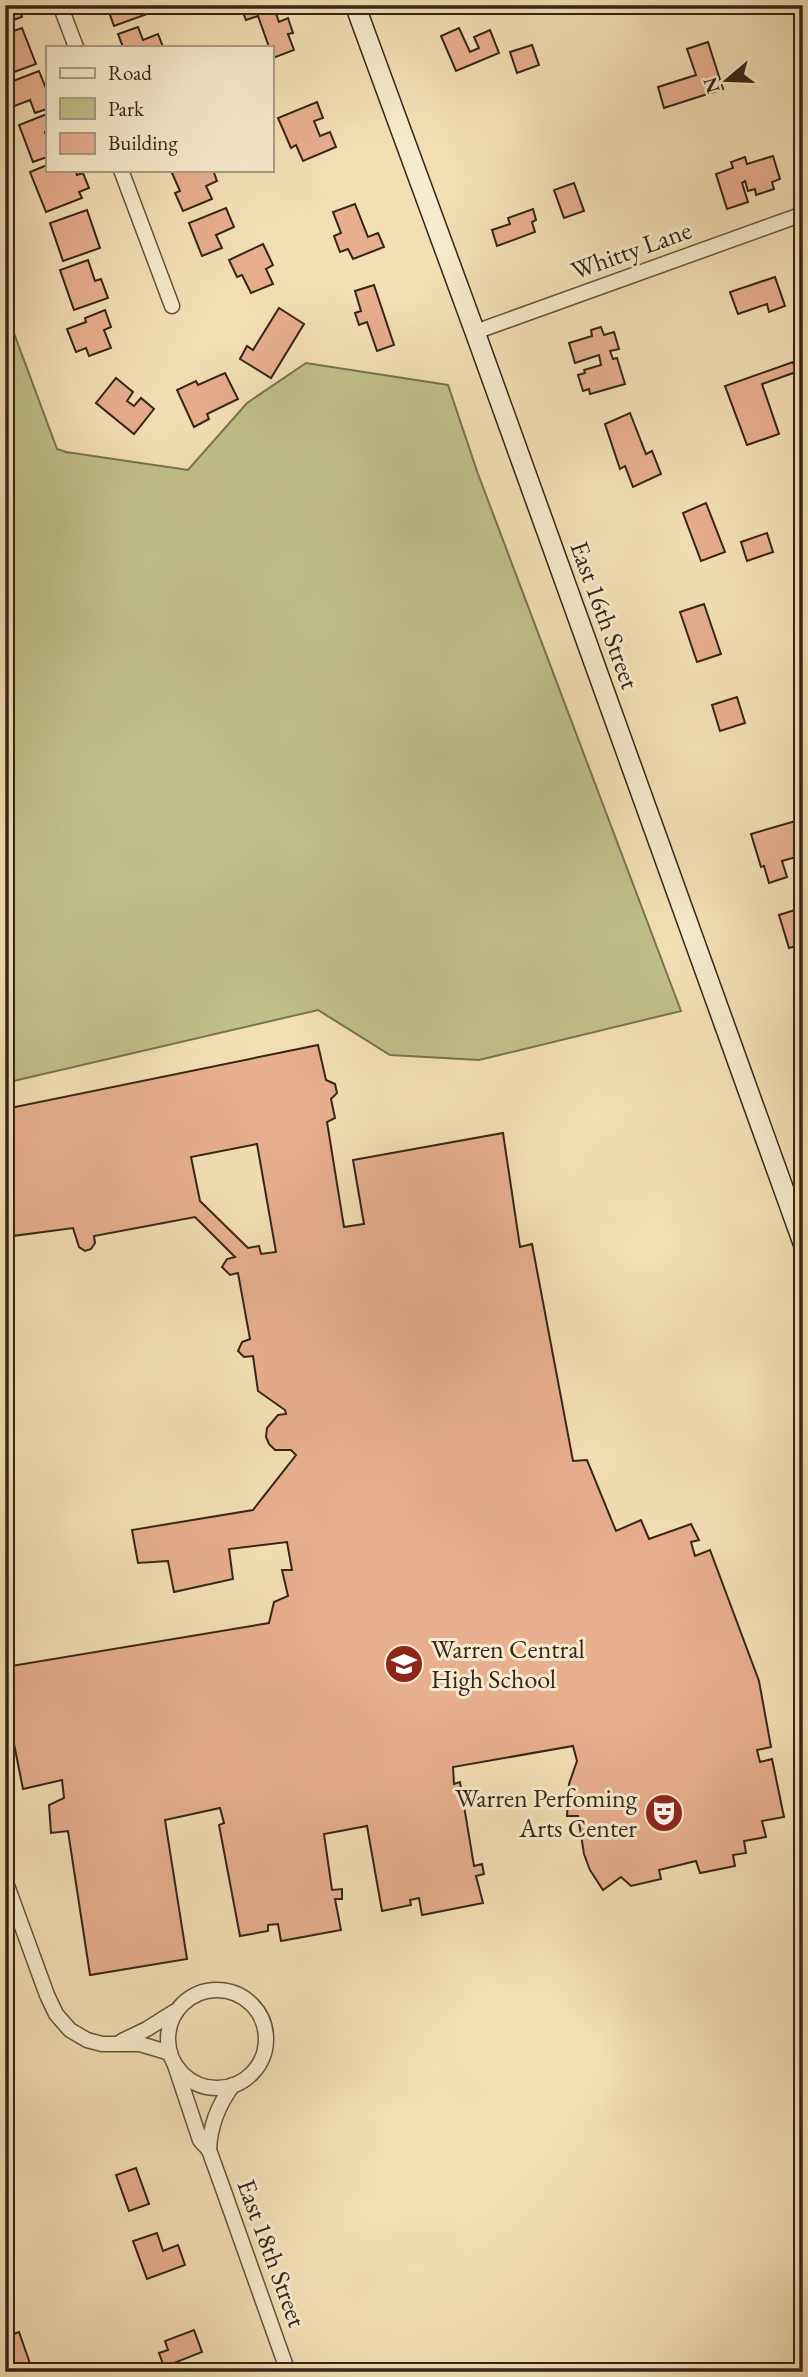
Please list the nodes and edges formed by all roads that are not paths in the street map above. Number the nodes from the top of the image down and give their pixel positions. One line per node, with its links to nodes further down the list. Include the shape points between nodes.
1 (60, 5): 3 (street)
2 (355, 5): 7 (street, East 16th Street)
3 (76, 46)
4 (122, 172): 6 (street)
5 (803, 214): 7 (street, Whitty Lane)
6 (172, 306)
7 (475, 332): 8 (street, East 16th Street)
8 (803, 1243)
9 (5, 1880): 11 (street, via 55,2014 69,2030 87,2040)
10 (178, 2009): 11 (street); 12 (street, via 168,2034); 13 (street, via 188,1999 213,1990 240,1995 260,2014 267,2042 263,2058 243,2082)
11 (117, 2043): 12 (street, via 140,2044)
12 (172, 2059): 13 (street, via 184,2077 198,2085 213,2089); 14 (street, East 18th Street, via 200,2140)
13 (233, 2085): 14 (street, via 212,2126)
14 (209, 2151): 15 (street, East 18th Street)
15 (288, 2372)

